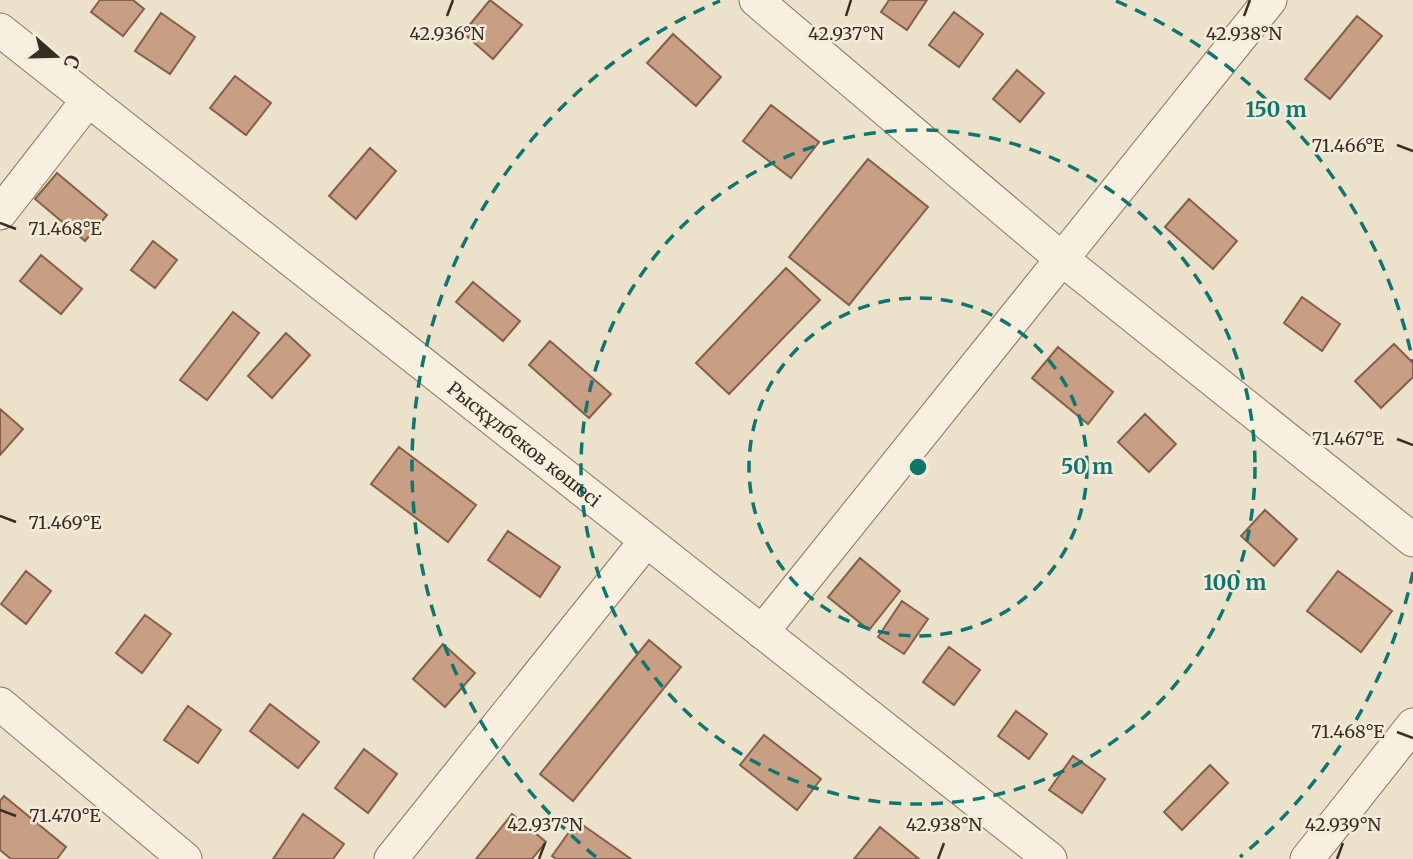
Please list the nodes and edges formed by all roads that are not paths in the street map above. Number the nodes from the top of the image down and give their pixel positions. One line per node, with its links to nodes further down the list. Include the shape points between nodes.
1 (756, 0): 6 (street)
2 (1270, 0): 6 (street)
3 (0, 30): 4 (street, Рысқұлбеков көшесі)
4 (88, 100): 5 (street); 8 (street, Рысқұлбеков көшесі)
5 (0, 213)
6 (1062, 259): 7 (street); 9 (street)
7 (1413, 540)
8 (646, 541): 9 (street, Рысқұлбеков көшесі); 13 (street)
9 (762, 632): 14 (street, Рысқұлбеков көшесі)
10 (0, 704): 12 (street)
11 (1413, 725): 15 (street)
12 (185, 859)
13 (391, 859)
14 (1050, 859)
15 (1307, 859)

